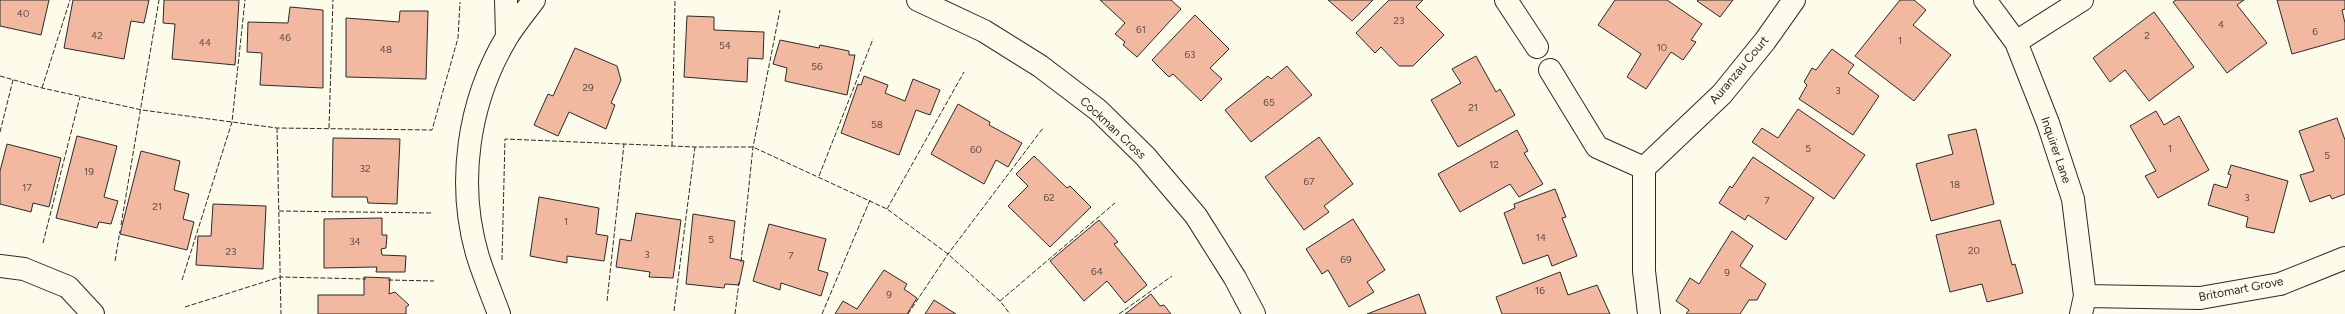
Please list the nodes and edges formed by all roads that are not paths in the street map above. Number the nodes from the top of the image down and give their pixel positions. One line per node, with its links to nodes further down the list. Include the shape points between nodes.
1 (506, 0): 8 (street)
2 (534, 0): 8 (street)
3 (918, 0): 18 (street, Cockman Cross, via 990,35 1040,66 1098,110 1145,156 1196,216)
4 (1506, 0): 10 (street)
5 (1794, 0): 12 (street, Auranzau Court, via 1722,94)
6 (1985, 0): 9 (street, Inquirer Lane)
7 (2082, 0): 9 (street)
8 (507, 36): 17 (street, via 490,70 475,110 468,153 467,203 478,256)
9 (2016, 42): 15 (street, Inquirer Lane, via 2048,123 2073,199)
10 (1537, 47)
11 (1550, 70): 12 (street, via 1597,147)
12 (1644, 168): 19 (street, via 1644,271)
13 (2345, 258): 15 (street, Britomart Grove, via 2280,284 2200,298)
14 (0, 266): 16 (street, via 24,269 68,286)
15 (2083, 305)
16 (93, 314)
17 (500, 314)
18 (1254, 314)
19 (1649, 314)

